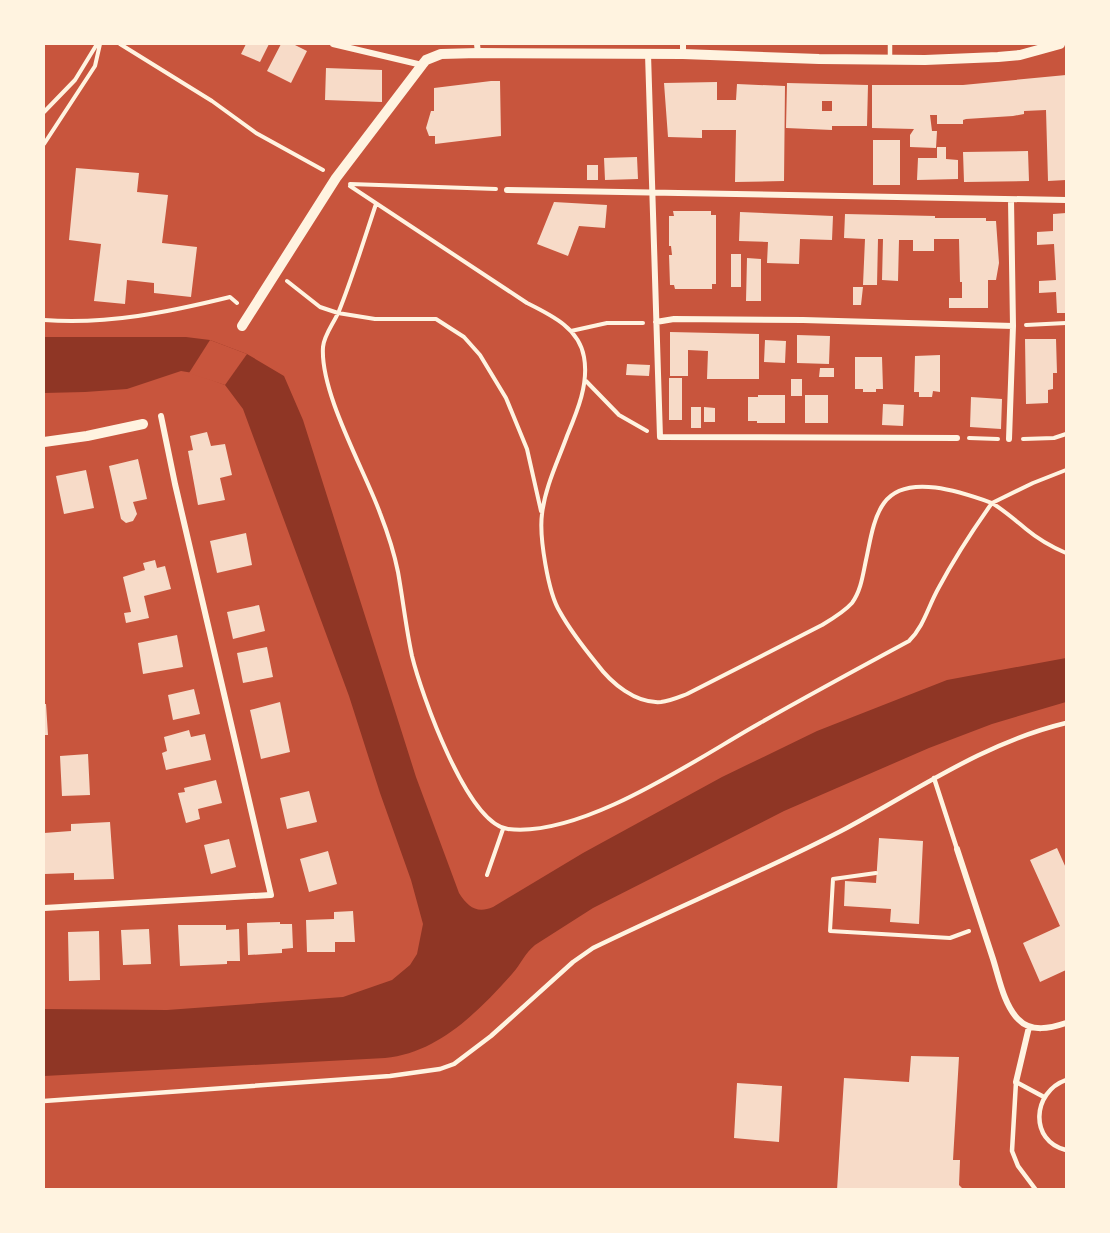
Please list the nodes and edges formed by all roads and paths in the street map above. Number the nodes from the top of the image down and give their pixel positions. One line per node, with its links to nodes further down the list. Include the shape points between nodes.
1 (98, 44): 11 (path, via 75,80); 12 (path, via 95,66)
2 (120, 44): 13 (path, via 256,133)
3 (333, 44): 10 (street)
4 (890, 44): 9 (lane)
5 (1060, 44): 9 (street, via 998,57)
6 (478, 48): 8 (street); 10 (street, via 441,54)
7 (683, 49): 8 (street); 9 (street)
8 (648, 54): 15 (street)
9 (890, 59)
10 (422, 64): 19 (street, via 336,178)
11 (44, 112)
12 (44, 144)
13 (329, 174)
14 (507, 190): 15 (street); 18 (path, via 346,184)
15 (652, 193): 16 (street); 23 (street)
16 (1011, 200): 17 (street); 26 (street)
17 (1066, 200)
18 (376, 204): 21 (path); 27 (path)
19 (276, 273): 20 (street); 21 (path, via 320,307)
20 (250, 312): 22 (path, via 231,297 137,317 76,322); 25 (street)
21 (338, 313): 37 (path, via 436,319 464,338 480,355 506,398 527,449); 41 (path, via 324,343 331,394 380,513 397,569 412,656 451,763 491,822)
22 (44, 320)
23 (656, 322): 26 (street, via 803,320); 27 (path, via 607,323); 31 (street)
24 (1066, 323): 26 (path)
25 (242, 326)
26 (1013, 326): 33 (street)
27 (571, 331): 28 (path, via 583,350)
28 (585, 381): 31 (path, via 619,415); 37 (path)
29 (161, 416): 45 (street, via 271,895)
30 (143, 424): 34 (street)
31 (660, 437): 32 (street)
32 (957, 438)
33 (1009, 439)
34 (44, 442)
35 (1066, 470): 36 (path)
36 (992, 503): 37 (path, via 929,487 910,487 892,494 879,511 859,590 852,603 822,625 687,694 658,702 629,693 604,674 558,610 543,549); 38 (path, via 1045,543); 41 (path, via 957,554 920,629 909,641 606,808 559,824 520,830)
37 (542, 514)
38 (1066, 553)
39 (1066, 723): 40 (lane, via 995,746)
40 (934, 778): 42 (lane); 52 (lane, via 813,844 593,948 454,1064 379,1077)
41 (503, 828): 44 (path)
42 (957, 849): 46 (street)
43 (876, 873): 46 (path, via 833,879 830,931 951,938)
44 (487, 875)
45 (44, 908)
46 (982, 926): 48 (street, via 1011,1008)
47 (1066, 1023): 48 (street)
48 (1029, 1026): 50 (street)
49 (1066, 1080): 51 (lane)
50 (1016, 1082): 51 (lane); 54 (lane, via 1012,1151)
51 (1044, 1097): 53 (lane, via 1039,1109 1043,1132 1050,1142)
52 (44, 1101)
53 (1066, 1150)
54 (1036, 1190)

